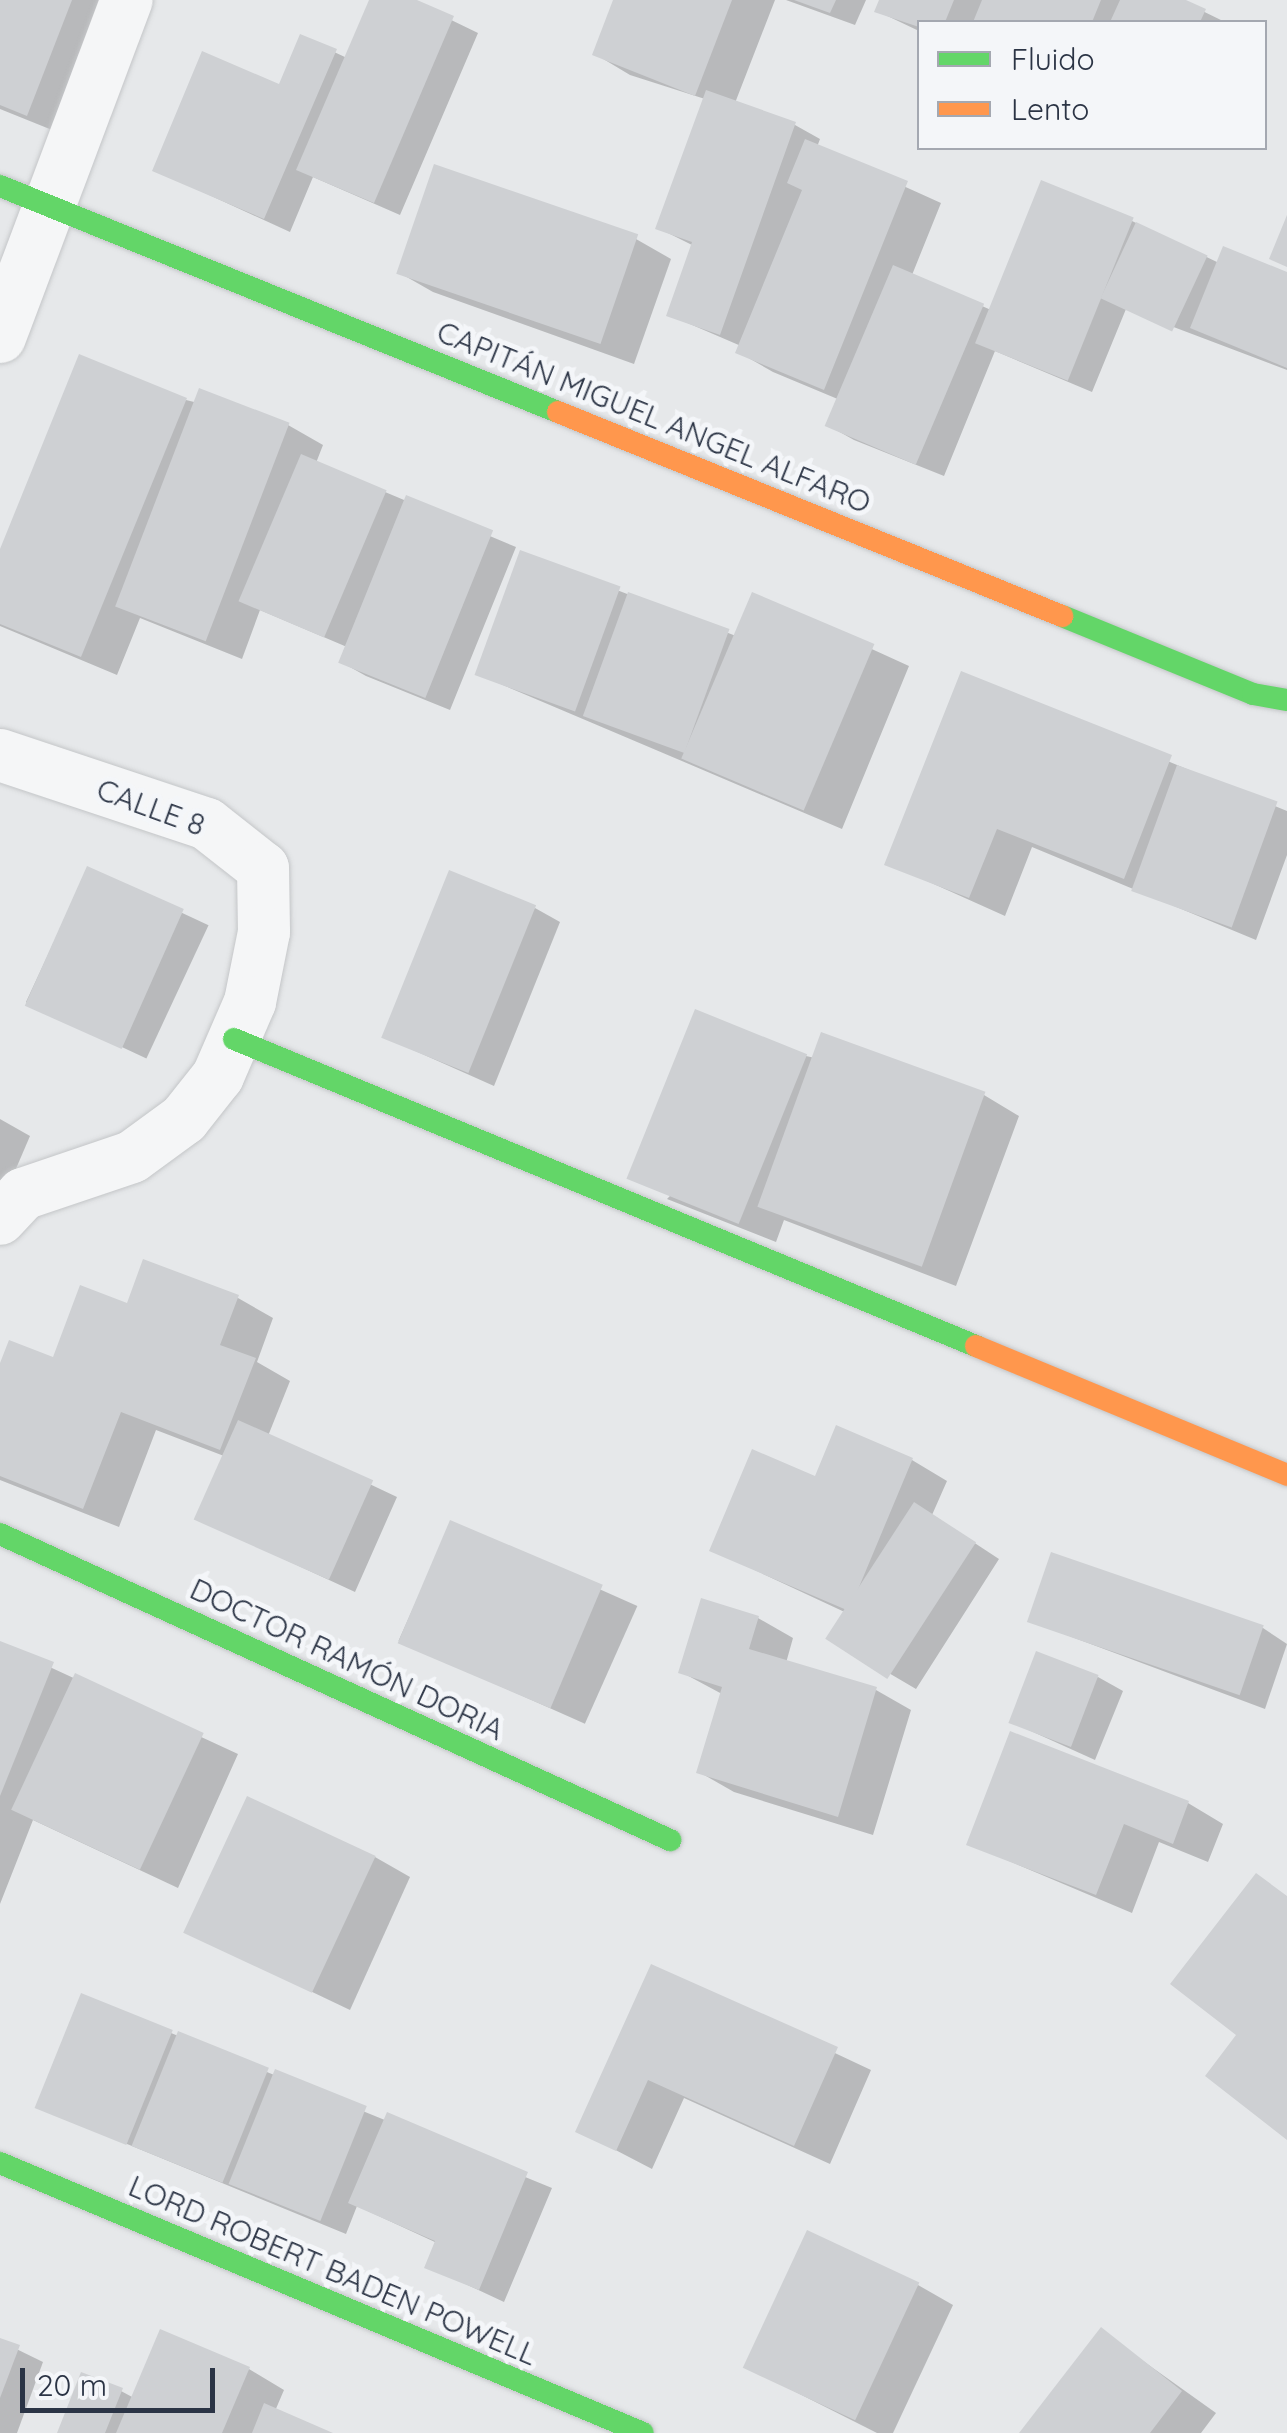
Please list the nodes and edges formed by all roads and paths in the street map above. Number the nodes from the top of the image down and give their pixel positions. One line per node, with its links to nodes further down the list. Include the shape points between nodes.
1 (127, 0): 2 (street)
2 (22, 196): 3 (street); 4 (street, CAPITÁN MIGUEL ANGEL ALFARO, via 1253,694)
3 (0, 337)
4 (1287, 700)
5 (0, 754): 6 (street, CALLE 8, via 207,824 263,868 264,932 250,1002)
6 (234, 1039): 7 (street, CALLE 8, via 218,1076 184,1119 145,1148); 8 (street)
7 (11, 1206)
8 (1287, 1475)
9 (0, 1534): 10 (street, DOCTOR RAMÓN DORIA)
10 (670, 1840)
11 (0, 2163): 12 (street, LORD ROBERT BADEN POWELL)
12 (643, 2433)

